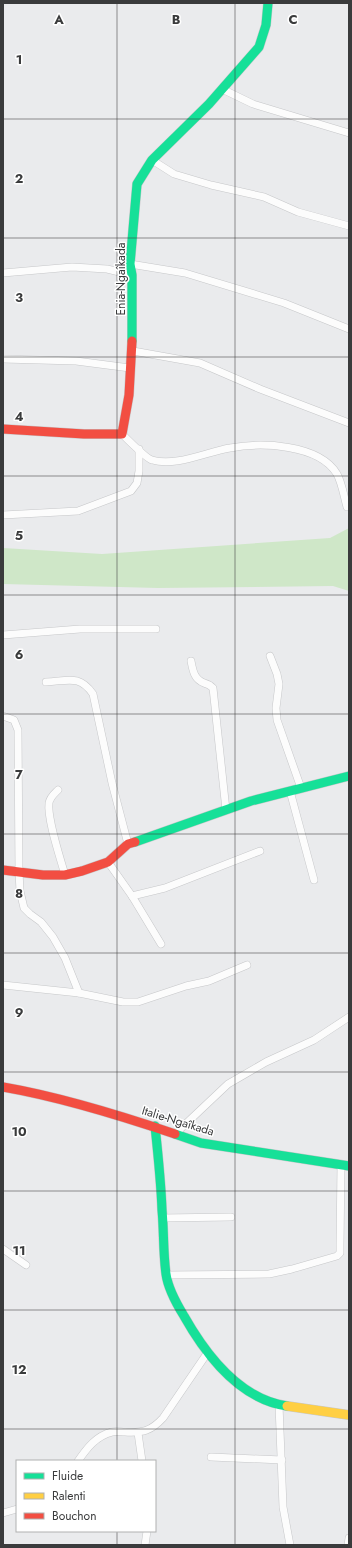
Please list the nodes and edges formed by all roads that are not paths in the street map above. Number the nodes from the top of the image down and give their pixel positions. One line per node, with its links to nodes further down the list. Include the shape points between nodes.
1 (268, 3): 2 (street, Enia-Ngaîkada, via 266,25 259,47)
2 (222, 89): 3 (street, via 254,104); 4 (street, Enia-Ngaîkada)
3 (349, 133)
4 (152, 160): 5 (street, via 174,174 264,197 298,212); 6 (street, Enia-Ngaîkada, via 137,184)
5 (349, 226)
6 (130, 264): 8 (street, Enia-Ngaîkada); 9 (street, via 185,273 284,303)
7 (3, 273): 8 (street, via 72,267 107,269)
8 (132, 275): 10 (street, Enia-Ngaîkada)
9 (349, 329)
10 (133, 351): 12 (street, Enia-Ngaîkada); 13 (street, via 200,363)
11 (3, 359): 12 (street, via 76,361)
12 (130, 368): 15 (street, Enia-Ngaîkada, via 128,408)
13 (349, 423)
14 (3, 429): 15 (street)
15 (122, 434): 16 (street)
16 (139, 449): 17 (street, via 150,460 163,462 198,457 230,448 291,447 327,462 338,475); 18 (street, via 137,483 131,491 78,511)
17 (346, 506)
18 (3, 515)
19 (156, 629): 20 (street, via 80,629)
20 (3, 636)
21 (270, 656): 26 (street, via 279,684 277,720)
22 (191, 661): 29 (street, via 194,676 198,681 213,688)
23 (46, 682): 30 (street, via 78,680 86,684 93,694)
24 (3, 716): 34 (street, via 14,720 18,730)
25 (349, 776): 26 (street)
26 (301, 788): 28 (street)
27 (58, 790): 35 (street, via 50,797 49,804)
28 (290, 791): 29 (street); 36 (street)
29 (226, 810): 30 (street)
30 (128, 844): 32 (street)
31 (260, 852): 37 (street, via 166,888)
32 (108, 862): 35 (street, via 82,872); 37 (street)
33 (3, 870): 34 (street)
34 (19, 872): 35 (street); 41 (street, via 24,908 41,922 53,937 65,958)
35 (65, 875)
36 (314, 880)
37 (132, 896): 38 (street)
38 (161, 944)
39 (247, 965): 41 (street, via 209,981 138,1002 123,1002)
40 (3, 985): 41 (street)
41 (79, 993)
42 (349, 1017): 45 (street, via 314,1040 266,1062 228,1084)
43 (3, 1087): 44 (street, Italie-Ngaîkada)
44 (155, 1126): 45 (street, Italie-Ngaîkada); 48 (street)
45 (175, 1134): 46 (street, Italie-Ngaîkada, via 201,1142)
46 (345, 1165): 51 (street, via 340,1253 337,1256 269,1274)
47 (231, 1217): 48 (street)
48 (162, 1218): 51 (street)
49 (3, 1249): 50 (street)
50 (26, 1265)
51 (166, 1275): 52 (street, via 173,1297 196,1337)
52 (208, 1352): 53 (street, via 223,1371 254,1396); 55 (street, via 163,1418 154,1427)
53 (279, 1405): 54 (street); 59 (street)
54 (349, 1415)
55 (138, 1433): 57 (street, via 113,1432 98,1438 88,1446); 58 (street)
56 (211, 1457): 59 (street)
57 (79, 1460)
58 (142, 1460)
59 (282, 1460): 65 (street, via 283,1507)
60 (16, 1509): 61 (street)
61 (3, 1513)
62 (147, 1532): 64 (street)
63 (349, 1538): 66 (street)
64 (145, 1545)
65 (290, 1545)
66 (348, 1545)

